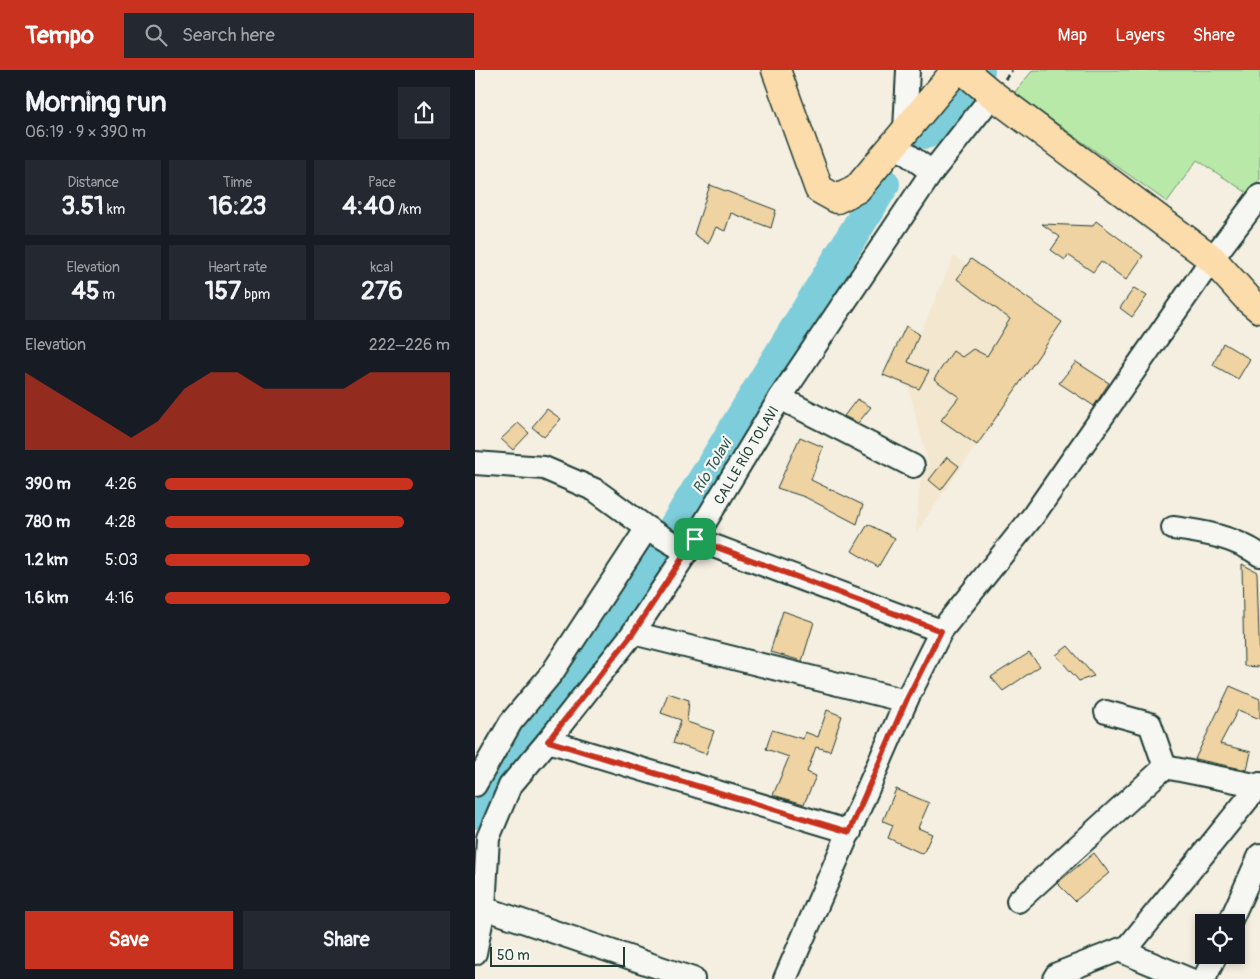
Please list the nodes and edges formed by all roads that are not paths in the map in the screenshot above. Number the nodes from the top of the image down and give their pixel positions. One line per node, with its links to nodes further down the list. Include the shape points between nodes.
1 (776, 70): 6 (main road, via 819,189 837,199 857,189)
2 (908, 70): 6 (street)
3 (955, 70): 6 (main road)
4 (963, 70): 5 (main road)
5 (993, 95): 7 (street, CALLE RÍO TOLAVI); 9 (main road)
6 (899, 137): 7 (street)
7 (932, 172): 11 (street, CALLE RÍO TOLAVI)
8 (1260, 196): 9 (street)
9 (1212, 260): 10 (main road); 18 (street, via 1033,516)
10 (1260, 309)
11 (780, 398): 13 (street); 16 (street, CALLE RÍO TOLAVI)
12 (475, 463): 14 (street, via 544,468 595,490)
13 (913, 466)
14 (648, 528): 16 (street); 24 (street, via 552,673 511,722)
15 (1173, 528): 17 (street, via 1208,532 1248,546)
16 (689, 547): 18 (street); 19 (street, CALLE RÍO TOLAVI)
17 (1260, 554)
18 (941, 631): 20 (street)
19 (633, 633): 20 (street); 22 (street, CALLE RÍO TOLAVI)
20 (906, 701): 26 (street)
21 (1106, 712): 23 (street, via 1150,724)
22 (548, 741): 26 (street); 29 (street, CALLE RÍO TOLAVI, via 510,786 488,838)
23 (1162, 770): 25 (street); 28 (street)
24 (475, 785)
25 (1260, 786): 31 (street, via 1129,946)
26 (849, 832): 35 (street)
27 (1260, 855): 30 (street)
28 (1018, 901)
29 (484, 908): 32 (street, CALLE RÍO TOLAVI); 34 (street)
30 (1234, 914)
31 (1119, 950): 36 (street, via 1057,974); 37 (street)
32 (475, 953)
33 (1212, 964): 38 (street)
34 (693, 979)
35 (785, 979)
36 (1054, 979)
37 (1188, 979)
38 (1204, 979)

